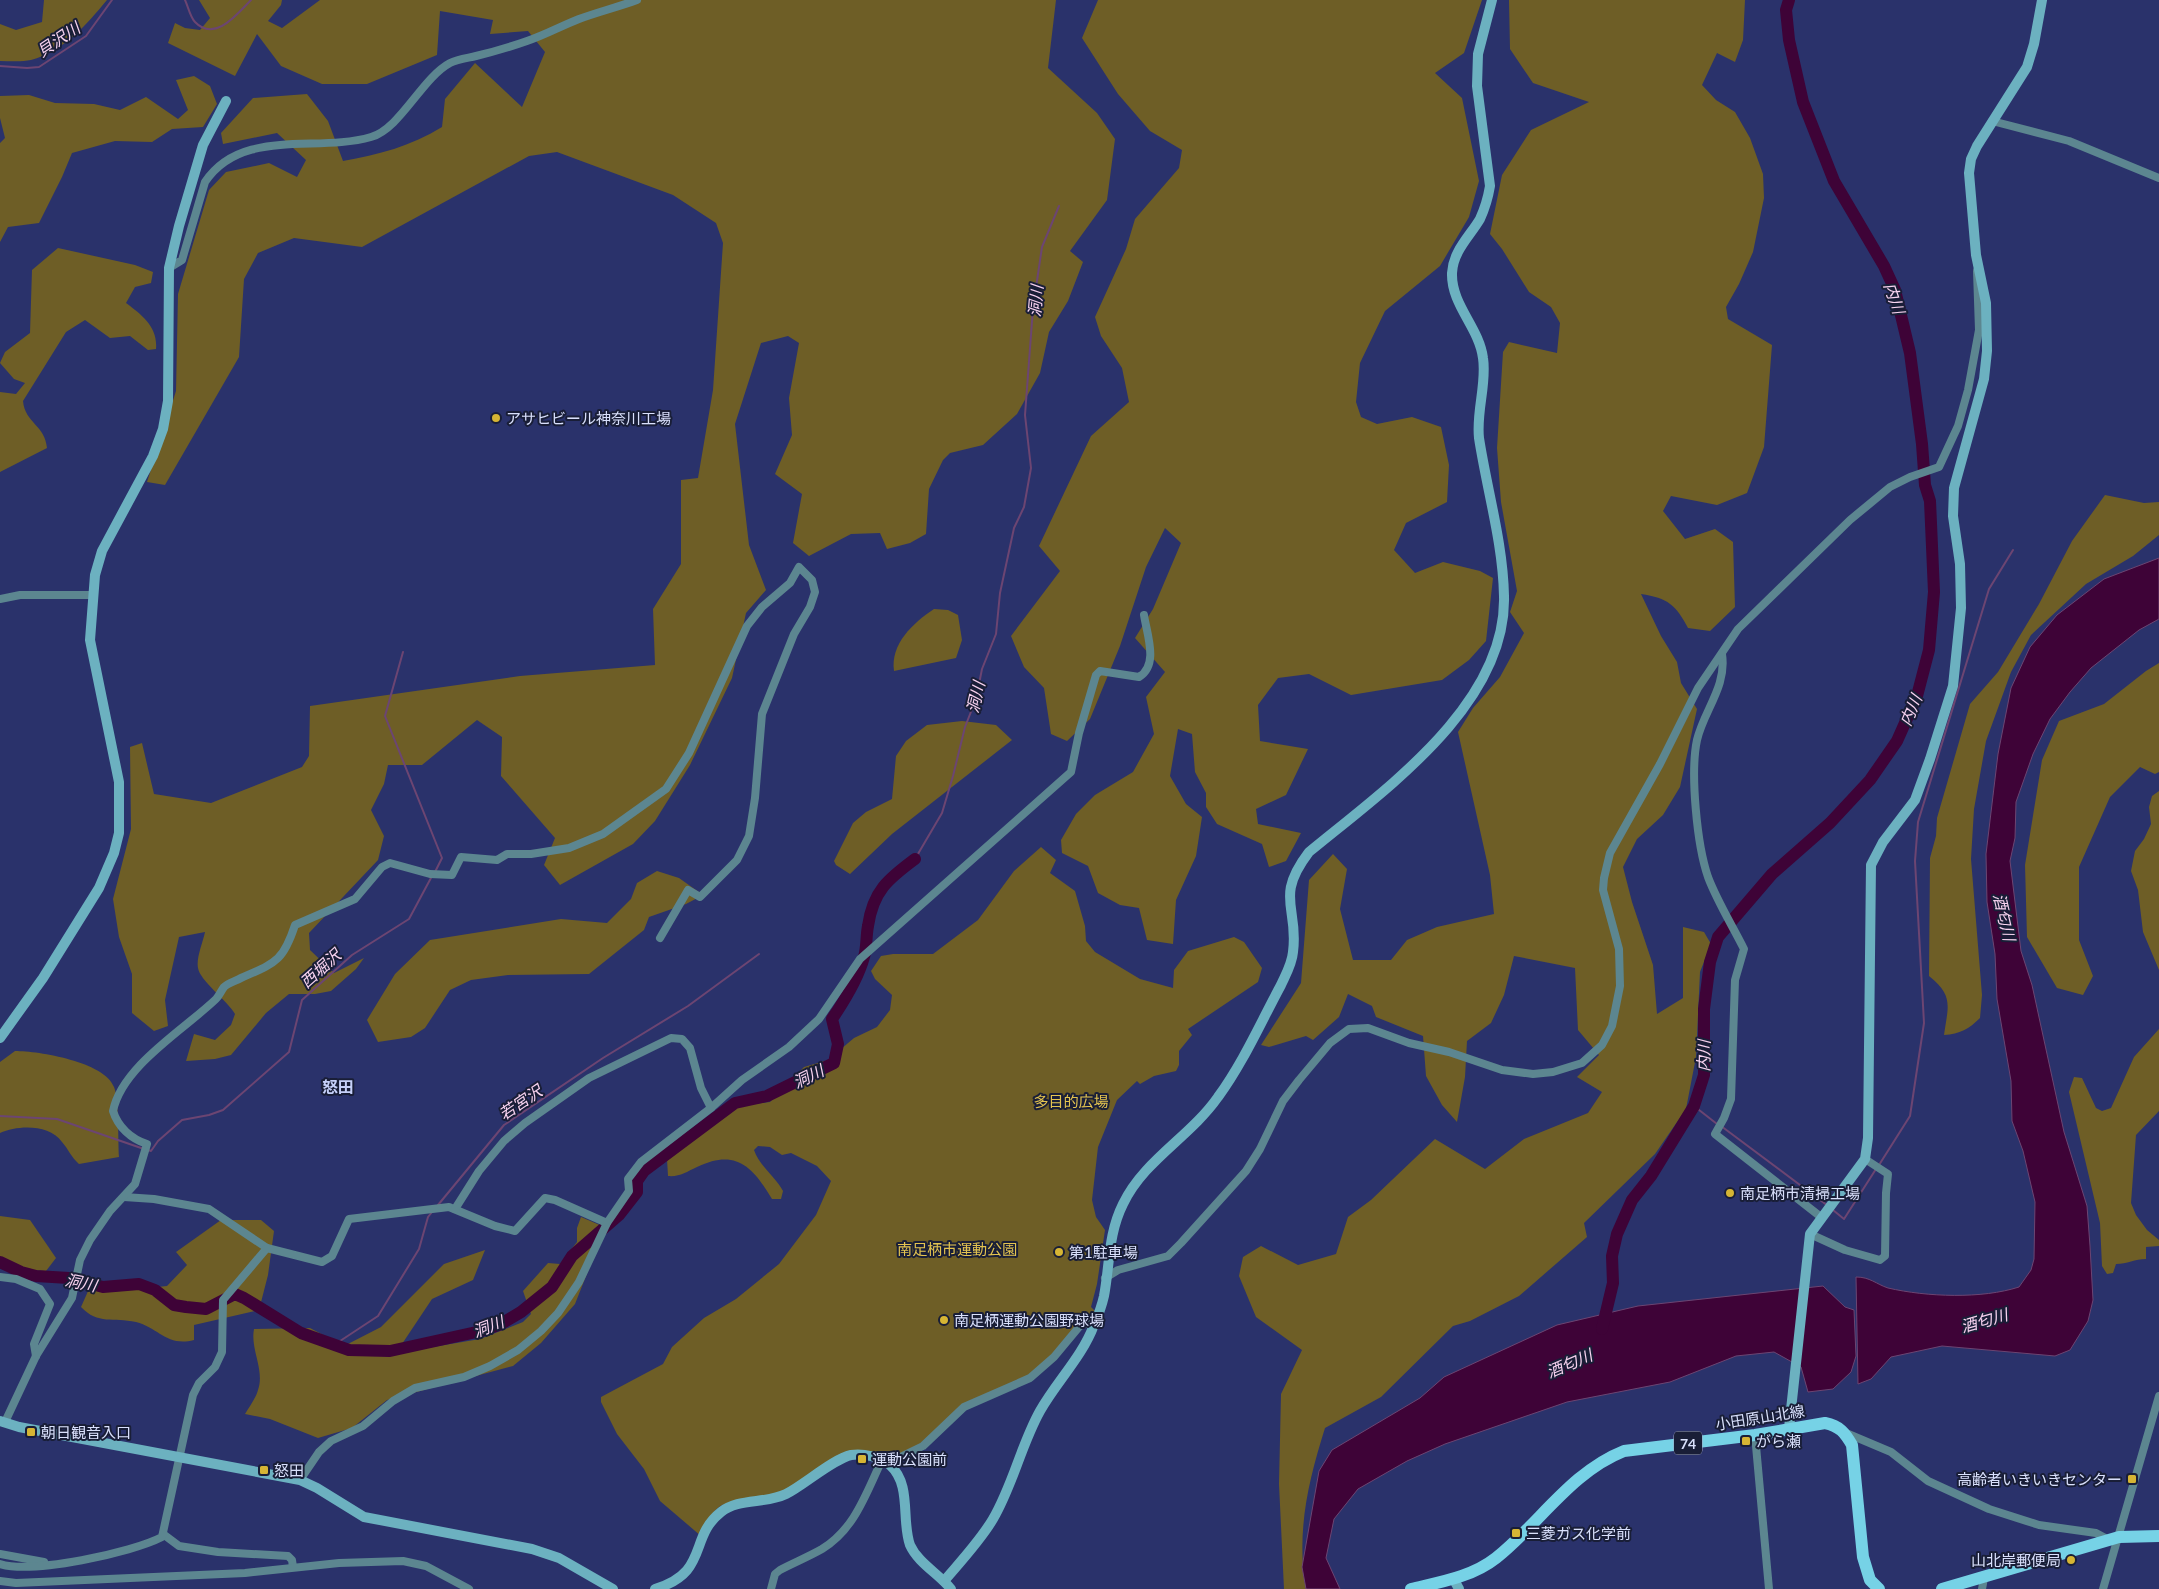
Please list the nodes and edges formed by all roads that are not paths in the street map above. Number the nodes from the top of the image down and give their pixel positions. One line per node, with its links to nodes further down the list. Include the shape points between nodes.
1 (636, 0): 7 (street, via 580,18 534,39 451,63 435,74 384,130 372,137 275,144 229,160 213,171 205,182 182,260)
2 (1492, 0): 24 (street, via 1478,54 1477,86 1490,186 1479,220 1455,259 1452,286 1484,359 1479,434 1504,596 1498,644 1474,692 1437,742 1309,852 1298,866 1289,892 1294,939 1290,967 1218,1097 1199,1120 1148,1166 1129,1192 1113,1228)
3 (2042, 0): 5 (street, via 2027,67)
4 (226, 101): 7 (street, via 203,145)
5 (1992, 121): 6 (street, via 2069,142); 8 (street, via 1971,159 1969,173)
6 (2159, 178)
7 (169, 268): 9 (street, via 168,401 163,429 153,456 102,551)
8 (1979, 268): 12 (street, via 1976,278 1979,330 1968,390 1958,426 1939,467 1910,476 1879,494 1738,629); 16 (street, via 1988,324 1987,351 1984,379 1954,488 1953,516 1960,564 1961,608 1953,686 1915,800 1876,853 1869,877)
9 (92, 595): 10 (street, via 20,595); 14 (street, via 90,640 119,782 119,833 99,888 31,998)
10 (0, 600)
11 (1144, 615): 15 (street, via 1151,658 1149,666 1139,677 1100,671 1096,675 1071,772 860,959 819,1019 789,1047 742,1080)
12 (1722, 654): 19 (street, via 1724,664 1720,688 1697,741 1694,780 1708,876 1744,949 1735,980 1731,1099 1715,1134); 24 (street, via 1694,696 1610,853 1604,890 1619,949 1620,986 1612,1026 1602,1045 1582,1063 1533,1074 1502,1070 1368,1028 1349,1029 1330,1043 1299,1080 1283,1101 1246,1171 1181,1243 1168,1256 1118,1270)
13 (660, 938): 17 (street, via 688,890 700,897 737,860 749,836 762,714 794,634 815,592 812,580 799,567 790,583 762,607 747,626 689,753 666,789 604,834 569,848 507,854 497,860 462,857 452,875 430,874 390,863 382,867 355,899 295,925 288,947 274,963 225,986 217,998 166,1039 134,1074 113,1111 119,1126 147,1144 135,1184)
14 (0, 1038)
15 (711, 1108): 18 (street, via 701,1088 690,1048 682,1039 672,1038 588,1078 525,1123 504,1141 479,1171); 20 (street, via 641,1162 628,1179 630,1191)
16 (1867, 1160): 19 (street); 21 (street, via 1888,1174 1884,1256 1880,1260 1845,1250)
17 (124, 1197): 22 (street, via 208,1208); 26 (street, via 90,1240 80,1260 72,1298)
18 (455, 1209): 20 (street, via 495,1226 515,1230 545,1198); 22 (street, via 449,1207 349,1218 332,1256 322,1262)
19 (1821, 1217): 21 (street)
20 (607, 1223): 34 (street, via 579,1282 541,1331 518,1350 490,1366 464,1377 415,1388 393,1401 363,1426 331,1441 319,1452)
21 (1812, 1234): 29 (street)
22 (267, 1248): 32 (street, via 223,1300 222,1352 193,1396)
23 (0, 1277): 26 (street, via 16,1279 40,1289 50,1304 34,1344)
24 (1105, 1278): 25 (street, via 1104,1296)
25 (1094, 1325): 33 (street, via 1084,1323 1054,1358 1030,1378 1010,1389 972,1402 923,1446); 45 (street, via 1080,1354 1041,1409 994,1518)
26 (36, 1356): 28 (street)
27 (2159, 1396): 37 (street)
28 (2, 1421): 32 (street)
29 (1789, 1428): 30 (main road, 小田原山北線 / 74, via 1825,1423); 31 (main road, 小田原山北線 / 74)
30 (1844, 1432): 37 (street, via 1891,1452 1928,1481 1989,1509 2039,1525 2096,1533); 52 (main road, via 1852,1446 1866,1571)
31 (1755, 1435): 44 (main road, 小田原山北線 / 74, via 1624,1451 1607,1458 1582,1476 1496,1558); 51 (street)
32 (179, 1457): 34 (street); 35 (street)
33 (885, 1462): 45 (street, via 896,1472 903,1492 910,1544 919,1558); 48 (street, via 864,1455 849,1455 784,1494 723,1510 708,1528 686,1573); 49 (street, via 852,1522 822,1549 775,1574)
34 (300, 1480): 47 (street, via 364,1517 532,1549 559,1558)
35 (163, 1534): 40 (street, via 146,1545); 41 (street, via 179,1546 288,1556)
36 (2159, 1536): 37 (main road)
37 (2114, 1539): 43 (main road); 54 (street)
38 (0, 1554): 40 (street)
39 (0, 1564): 40 (street, via 25,1568)
40 (54, 1564)
41 (292, 1567): 42 (street, via 245,1573 16,1583); 46 (street, via 403,1561 426,1566)
42 (0, 1581)
43 (1983, 1583): 53 (main road)
44 (1456, 1584): 50 (main road, 小田原山北線 / 74)
45 (948, 1585)
46 (469, 1589)
47 (613, 1589)
48 (655, 1589)
49 (771, 1589)
50 (1411, 1589)
51 (1769, 1589)
52 (1879, 1589)
53 (1942, 1589)
54 (2103, 1589)

